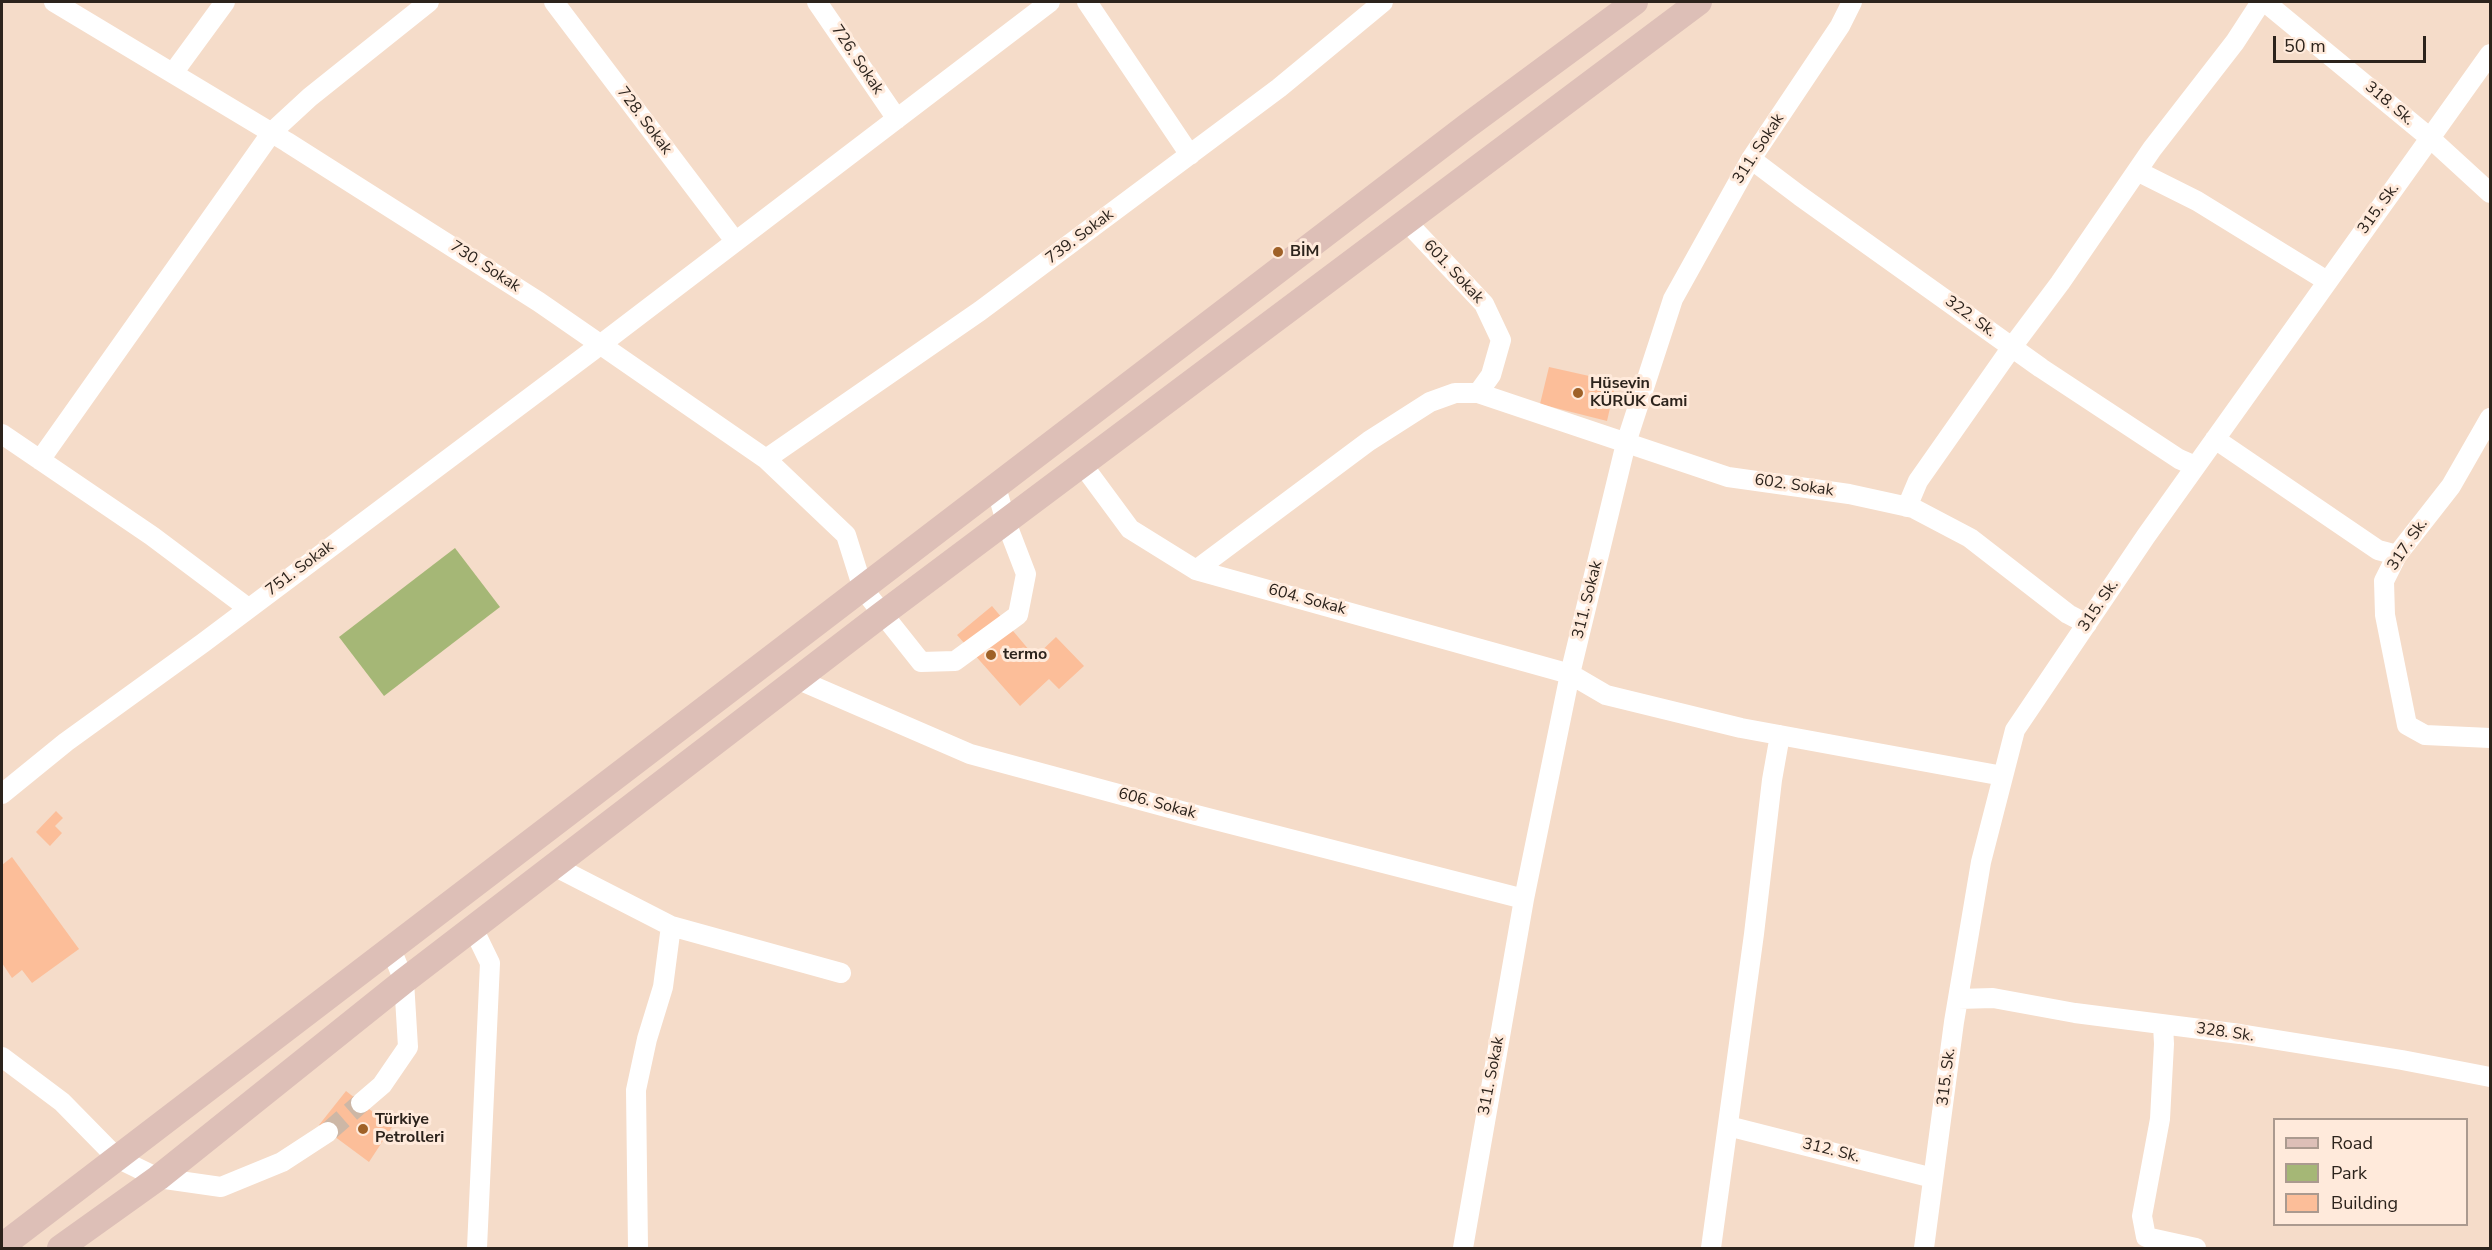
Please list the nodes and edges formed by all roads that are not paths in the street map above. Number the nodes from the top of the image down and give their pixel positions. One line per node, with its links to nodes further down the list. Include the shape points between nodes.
1 (54, 2): 14 (street, 730. Sokak)
2 (225, 2): 14 (street)
3 (429, 2): 16 (street)
4 (554, 2): 23 (street, 728. Sokak)
5 (817, 2): 15 (street, 726. Sokak)
6 (1050, 2): 15 (street, 751. Sokak)
7 (1087, 2): 18 (street)
8 (1383, 2): 18 (street, 739. Sokak)
9 (1635, 2): 36 (main road)
10 (1699, 2): 22 (main road)
11 (1852, 2): 19 (street, 311. Sokak)
12 (2263, 2): 17 (street, 318. Sk.); 20 (street)
13 (2490, 54): 17 (street, 315. Sk.)
14 (173, 73): 16 (street, 730. Sokak)
15 (897, 119): 23 (street, 751. Sokak)
16 (272, 132): 25 (street, 730. Sokak); 33 (street)
17 (2430, 138): 21 (street, 318. Sk.); 24 (street, 315. Sk.)
18 (1190, 155): 32 (street, 739. Sokak, via 980,312)
19 (1751, 159): 26 (street, 322. Sk.); 31 (street, 311. Sokak, via 1673,298)
20 (2137, 171): 24 (street, via 2197,201); 26 (street)
21 (2490, 193)
22 (1405, 220): 27 (street, 601. Sokak, via 1485,304 1501,340 1491,375); 34 (main road)
23 (735, 241): 25 (street, 751. Sokak)
24 (2328, 281): 30 (street, 315. Sk.)
25 (600, 345): 32 (street, 730. Sokak); 42 (street, 751. Sokak)
26 (2012, 347): 35 (street, 322. Sk.); 37 (street, via 1918,481)
27 (1478, 393): 31 (street, 602. Sokak); 40 (street, via 1455,393 1430,402 1369,441)
28 (2490, 418): 39 (street, 317. Sk., via 2451,486)
29 (2, 434): 33 (street)
30 (2215, 439): 35 (street, 315. Sk.); 39 (street, via 2378,550)
31 (1626, 443): 37 (street, 602. Sokak, via 1728,477 1849,494); 45 (street, 311. Sokak)
32 (766, 459): 41 (street, 730. Sokak, via 846,535)
33 (40, 460): 42 (street, via 152,536)
34 (1082, 464): 38 (main road); 40 (street, 604. Sokak, via 1130,529)
35 (2195, 466): 44 (street, 315. Sk.)
36 (996, 487): 38 (street, 730. Sokak); 41 (main road)
37 (1906, 507): 44 (street, 602. Sokak, via 1970,538)
38 (1006, 522): 43 (main road); 43 (street, 730. Sokak, via 1026,574 1018,615 955,662 921,662)
39 (2397, 555): 48 (street, 317. Sk., via 2384,581 2385,615 2407,725 2425,735)
40 (1196, 570): 45 (street, 604. Sokak)
41 (863, 589): 43 (street, 730. Sokak); 55 (main road)
42 (248, 608): 50 (street, 751. Sokak)
43 (881, 615): 46 (main road)
44 (2086, 624): 49 (street, 315. Sk., via 2015,730)
45 (1570, 674): 47 (street, 604. Sokak, via 1606,695); 52 (street, 311. Sokak)
46 (799, 680): 51 (main road); 52 (street, 606. Sokak, via 970,754)
47 (1780, 735): 49 (street, 604. Sokak); 63 (street)
48 (2490, 738)
49 (2003, 776): 58 (street, 315. Sk., via 1981,862)
50 (2, 794)
51 (554, 866): 53 (street); 54 (main road)
52 (1524, 898): 72 (street, 311. Sokak)
53 (671, 926): 56 (street); 71 (street, via 663,987 646,1039 636,1090)
54 (473, 928): 57 (main road); 70 (street, via 490,963)
55 (391, 949): 57 (street); 65 (main road)
56 (841, 973)
57 (405, 981): 62 (street, via 408,1047 382,1085); 66 (main road)
58 (1958, 999): 59 (street, 328. Sk., via 1993,998); 67 (street, 315. Sk.)
59 (2163, 1024): 61 (street, 328. Sk.); 75 (street, via 2160,1119 2142,1216 2146,1237)
60 (2, 1057): 65 (street, via 62,1102)
61 (2490, 1077)
62 (361, 1103)
63 (1728, 1126): 67 (street, 312. Sk.); 73 (street)
64 (328, 1132): 66 (street, via 282,1162 222,1187)
65 (117, 1158): 66 (street); 68 (main road)
66 (158, 1178): 69 (main road)
67 (1933, 1178): 74 (street, 315. Sk.)
68 (2, 1246)
69 (60, 1248)
70 (477, 1248)
71 (638, 1248)
72 (1463, 1248)
73 (1711, 1248)
74 (1924, 1248)
75 (2194, 1248)

